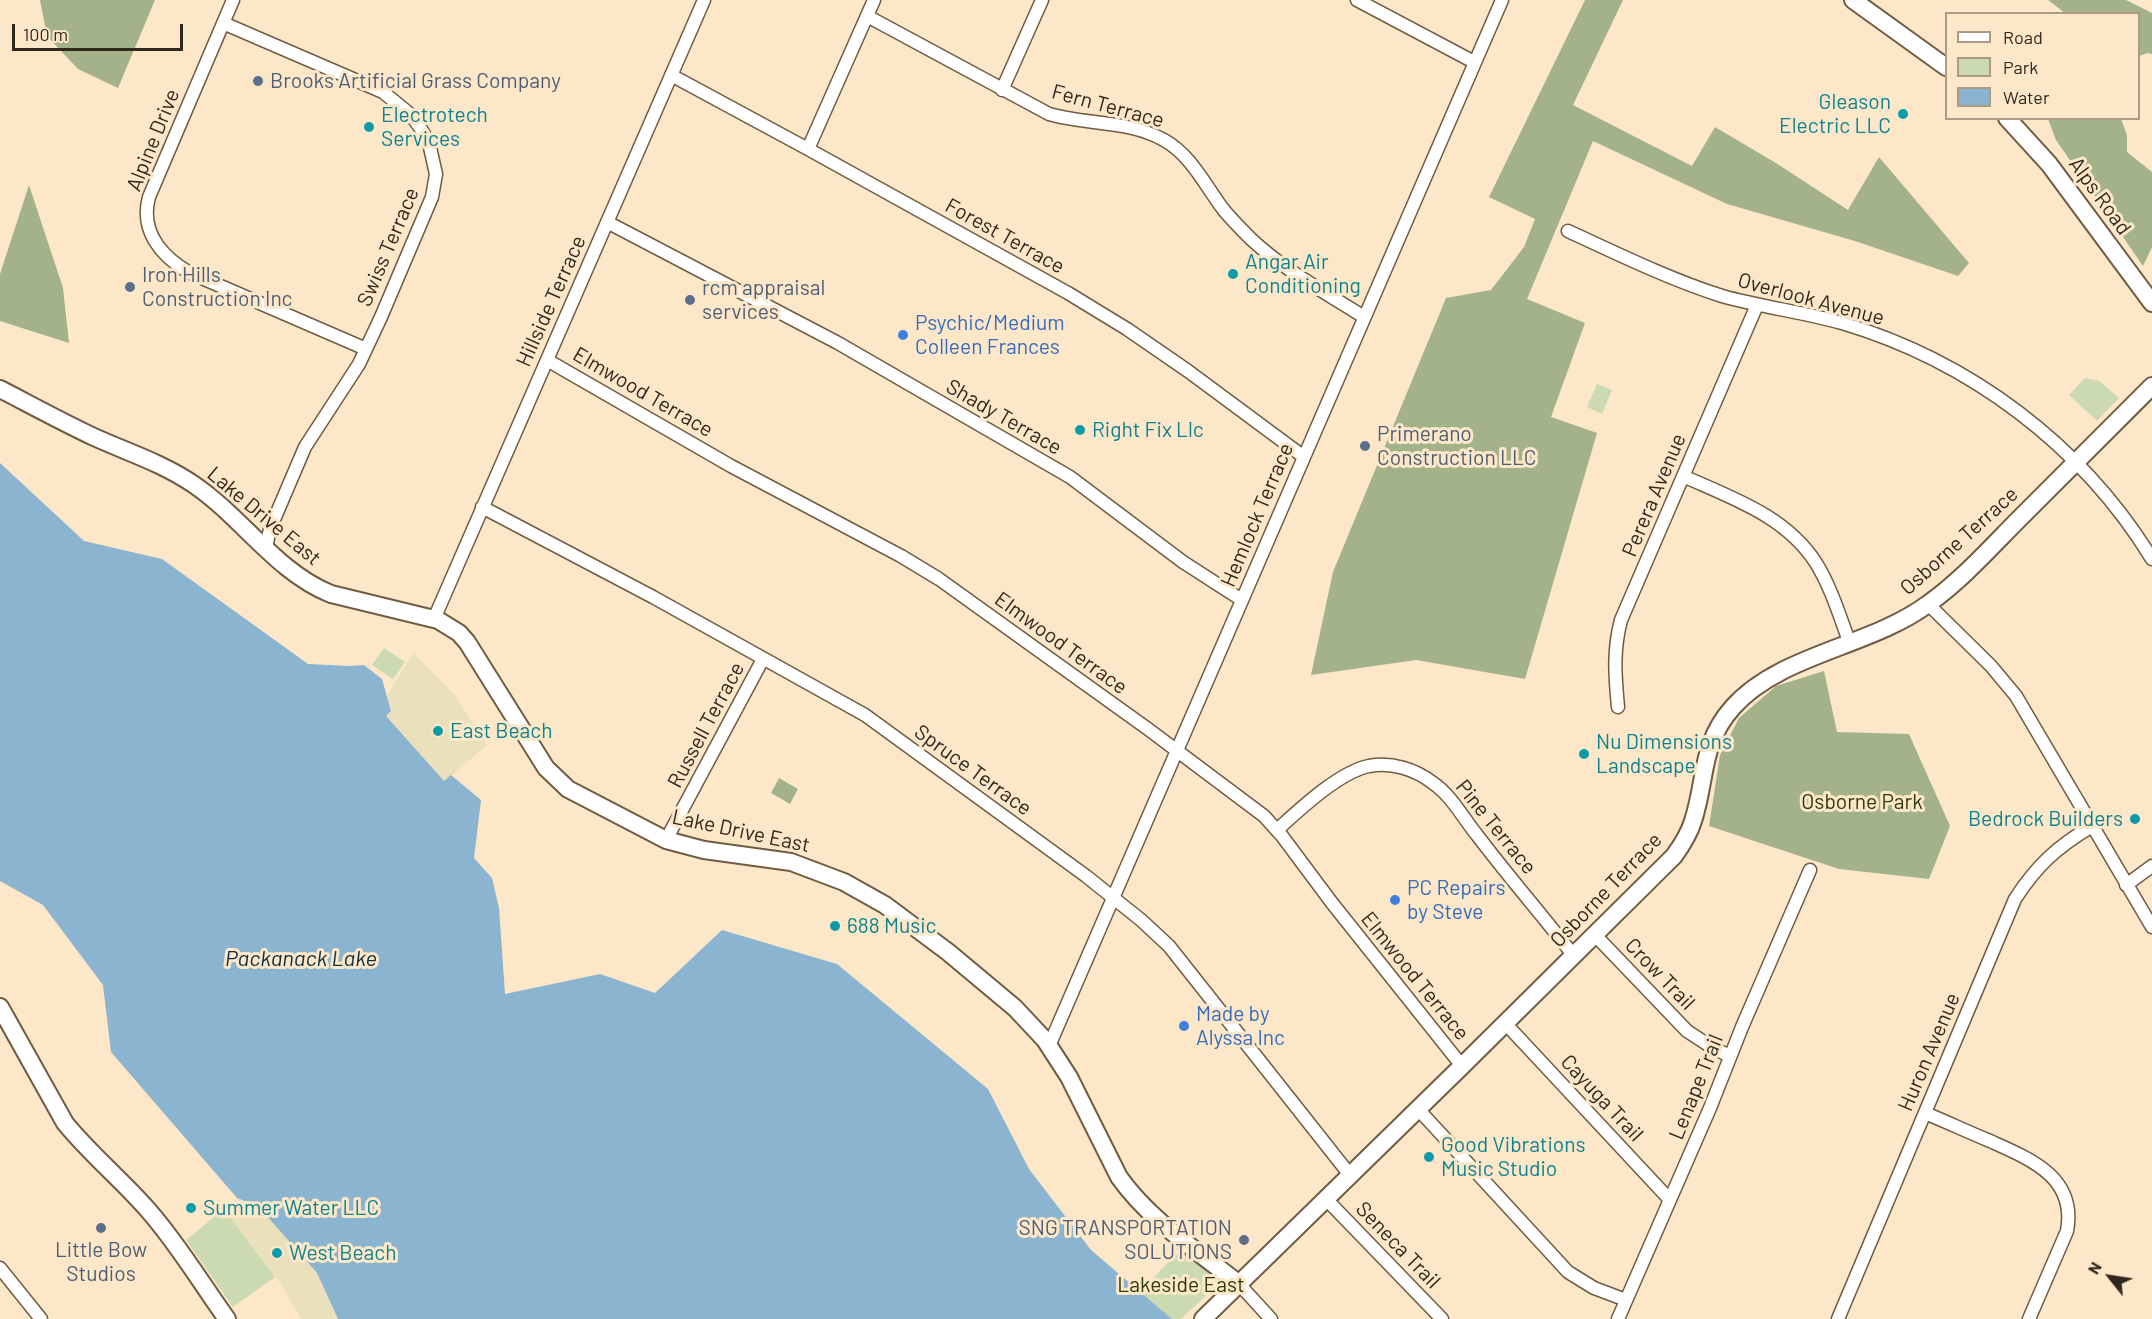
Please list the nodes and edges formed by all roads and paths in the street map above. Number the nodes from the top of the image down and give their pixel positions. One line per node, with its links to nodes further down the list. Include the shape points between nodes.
1 (233, 0): 9 (street, Alpine Drive)
2 (704, 0): 12 (street, Hillside Terrace)
3 (874, 0): 8 (street)
4 (1042, 0): 13 (street)
5 (1357, 0): 10 (street)
6 (1502, 0): 10 (street, Hemlock Terrace)
7 (1853, 0): 11 (street)
8 (867, 16): 13 (street, Fern Terrace); 15 (street)
9 (223, 23): 21 (street, Swiss Terrace, via 378,88 411,115 429,143 435,188); 21 (street, Alpine Drive, via 150,196 146,208 150,232 164,255 188,272)
10 (1474, 62): 20 (street, Hemlock Terrace)
11 (1945, 66)
12 (671, 75): 15 (street, Forest Terrace); 16 (street, Hillside Terrace)
13 (1002, 90): 20 (street, Fern Terrace, via 1065,119 1116,124 1166,141 1186,156 1224,211 1251,238)
14 (2009, 120): 18 (street, Alps Road, via 2049,164)
15 (808, 148): 25 (street, Forest Terrace, via 1127,329)
16 (607, 222): 22 (street, Hillside Terrace); 31 (street, Shady Terrace, via 838,343 1070,477 1183,562)
17 (1568, 231): 19 (street, Overlook Avenue, via 1688,284)
18 (2152, 303)
19 (1757, 305): 26 (street, Overlook Avenue, via 1842,323 1937,361 2013,407); 27 (street, Perera Avenue)
20 (1364, 317): 25 (street, Hemlock Terrace)
21 (366, 349): 29 (street, Swiss Terrace, via 305,447)
22 (547, 360): 28 (street, Hillside Terrace); 37 (street, Elmwood Terrace, via 939,579)
23 (2152, 386): 26 (street, Osborne Terrace)
24 (0, 389): 29 (street, Lake Drive East, via 194,484)
25 (1304, 457): 31 (street, Hemlock Terrace)
26 (2076, 462): 30 (street, Overlook Avenue, via 2118,510); 32 (street, Osborne Terrace)
27 (1683, 476): 34 (street, via 1760,511 1792,534 1825,579); 36 (street, Perera Avenue, via 1621,620 1614,658)
28 (482, 507): 33 (street, Hillside Terrace); 35 (street, Spruce Terrace)
29 (266, 547): 33 (street, Lake Drive East, via 289,570 316,588)
30 (2152, 559)
31 (1242, 600): 37 (street, Hemlock Terrace)
32 (1928, 604): 34 (street, Osborne Terrace, via 1900,622); 38 (street, via 2016,696)
33 (434, 619): 40 (street, Lake Drive East, via 449,625 467,642 556,779)
34 (1850, 644): 46 (street, Osborne Terrace, via 1782,672 1733,706 1711,741 1696,811 1685,840 1663,868)
35 (764, 659): 40 (street, Russell Terrace); 44 (street, Spruce Terrace, via 873,720)
36 (1618, 707)
37 (1177, 751): 39 (street, Elmwood Terrace); 44 (street, Hemlock Terrace)
38 (2092, 826): 43 (street); 54 (street, Huron Avenue, via 2054,851 2032,873 2015,899)
39 (1277, 830): 47 (street, Pine Terrace, via 1328,787 1356,771 1381,765 1409,769 1446,794); 52 (street, Elmwood Terrace)
40 (666, 840): 50 (street, Lake Drive East, via 704,850 790,862 869,895 948,952 1015,1008)
41 (2152, 866): 43 (street)
42 (1810, 870): 51 (street, Lenape Trail)
43 (2126, 885): 45 (street)
44 (1113, 897): 50 (street, Hemlock Terrace); 55 (street, Spruce Terrace, via 1169,946)
45 (2152, 927)
46 (1595, 935): 47 (street, Osborne Terrace); 51 (street, Crow Trail, via 1687,1031)
47 (1574, 956): 49 (street, Osborne Terrace)
48 (0, 1007): 62 (street, via 65,1123 155,1218)
49 (1505, 1023): 52 (street, Osborne Terrace); 57 (street, Cayuga Trail)
50 (1049, 1046): 59 (street, Lake Drive East, via 1131,1193)
51 (1730, 1056): 57 (street, Lenape Trail)
52 (1462, 1066): 53 (street, Osborne Terrace)
53 (1418, 1109): 55 (street, Osborne Terrace); 60 (street, via 1568,1272 1594,1288)
54 (1925, 1113): 67 (street, Huron Avenue); 68 (street, via 2028,1158 2060,1187 2068,1207 2067,1231)
55 (1350, 1175): 56 (street, Osborne Terrace)
56 (1326, 1198): 59 (street, Osborne Terrace); 65 (street, Seneca Trail)
57 (1670, 1200): 60 (street, Lenape Trail)
58 (0, 1268): 61 (street)
59 (1239, 1284): 63 (street, Osborne Terrace); 64 (street)
60 (1626, 1300): 66 (street, Lenape Trail)
61 (41, 1319)
62 (227, 1319)
63 (1203, 1319)
64 (1271, 1319)
65 (1442, 1319)
66 (1618, 1319)
67 (1838, 1319)
68 (2029, 1319)

